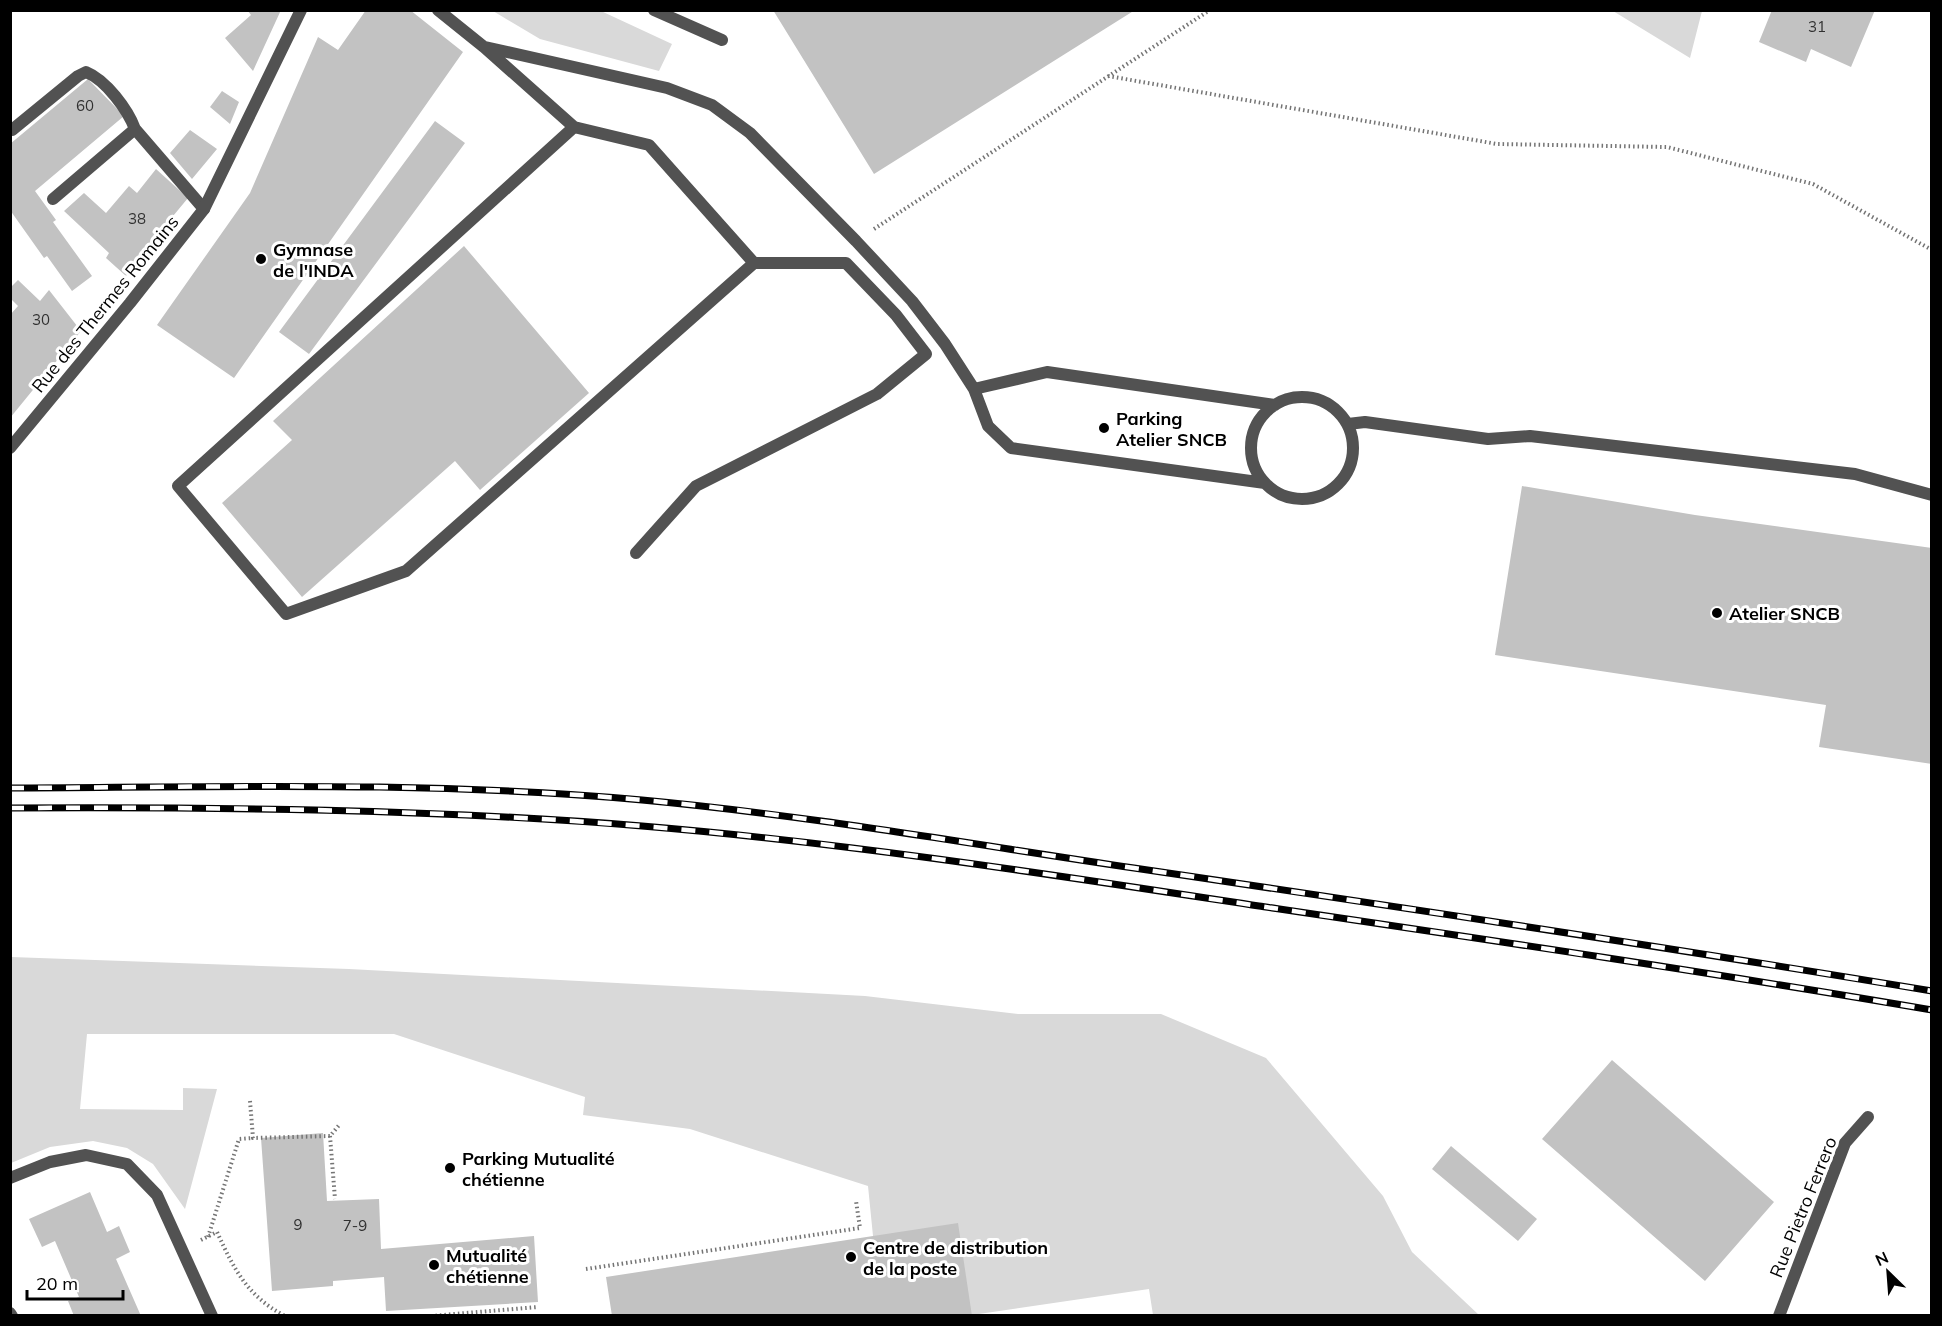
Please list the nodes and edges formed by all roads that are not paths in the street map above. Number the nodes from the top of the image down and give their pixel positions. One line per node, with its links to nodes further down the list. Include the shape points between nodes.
1 (301, 10): 10 (street, Rue des Thermes Romains)
2 (438, 10): 5 (street)
3 (654, 10): 4 (street)
4 (722, 40)
5 (484, 47): 6 (street); 12 (street, via 668,88 712,105 750,134 856,241 912,302)
6 (574, 127): 11 (street, via 650,145); 11 (street, via 178,486 286,614 406,571)
7 (135, 129): 8 (street, Rue des Thermes Romains, via 129,112 94,75 86,72); 9 (street); 10 (street, Rue des Thermes Romains)
8 (12, 130)
9 (53, 199)
10 (204, 210): 15 (street, Rue des Thermes Romains)
11 (754, 263): 18 (street, via 846,264 896,315 926,354 877,394 696,486)
12 (974, 389): 13 (street, via 1047,372); 16 (street, via 988,426 1011,448)
13 (1275, 405): 14 (street, via 1294,397 1316,398 1335,408); 16 (street, via 1259,420 1251,442 1253,464)
14 (1348, 424): 16 (street, via 1354,444 1351,465 1340,483 1323,495 1302,500 1282,495); 17 (street, via 1365,422 1488,439 1530,436 1855,474)
15 (10, 448)
16 (1264, 483)
17 (1932, 495)
18 (636, 553)
19 (1868, 1117): 22 (street, Rue Pietro Ferrero, via 1845,1143)
20 (11, 1180): 21 (street, via 50,1162 86,1155 127,1164 157,1195)
21 (212, 1316)
22 (1779, 1316)

